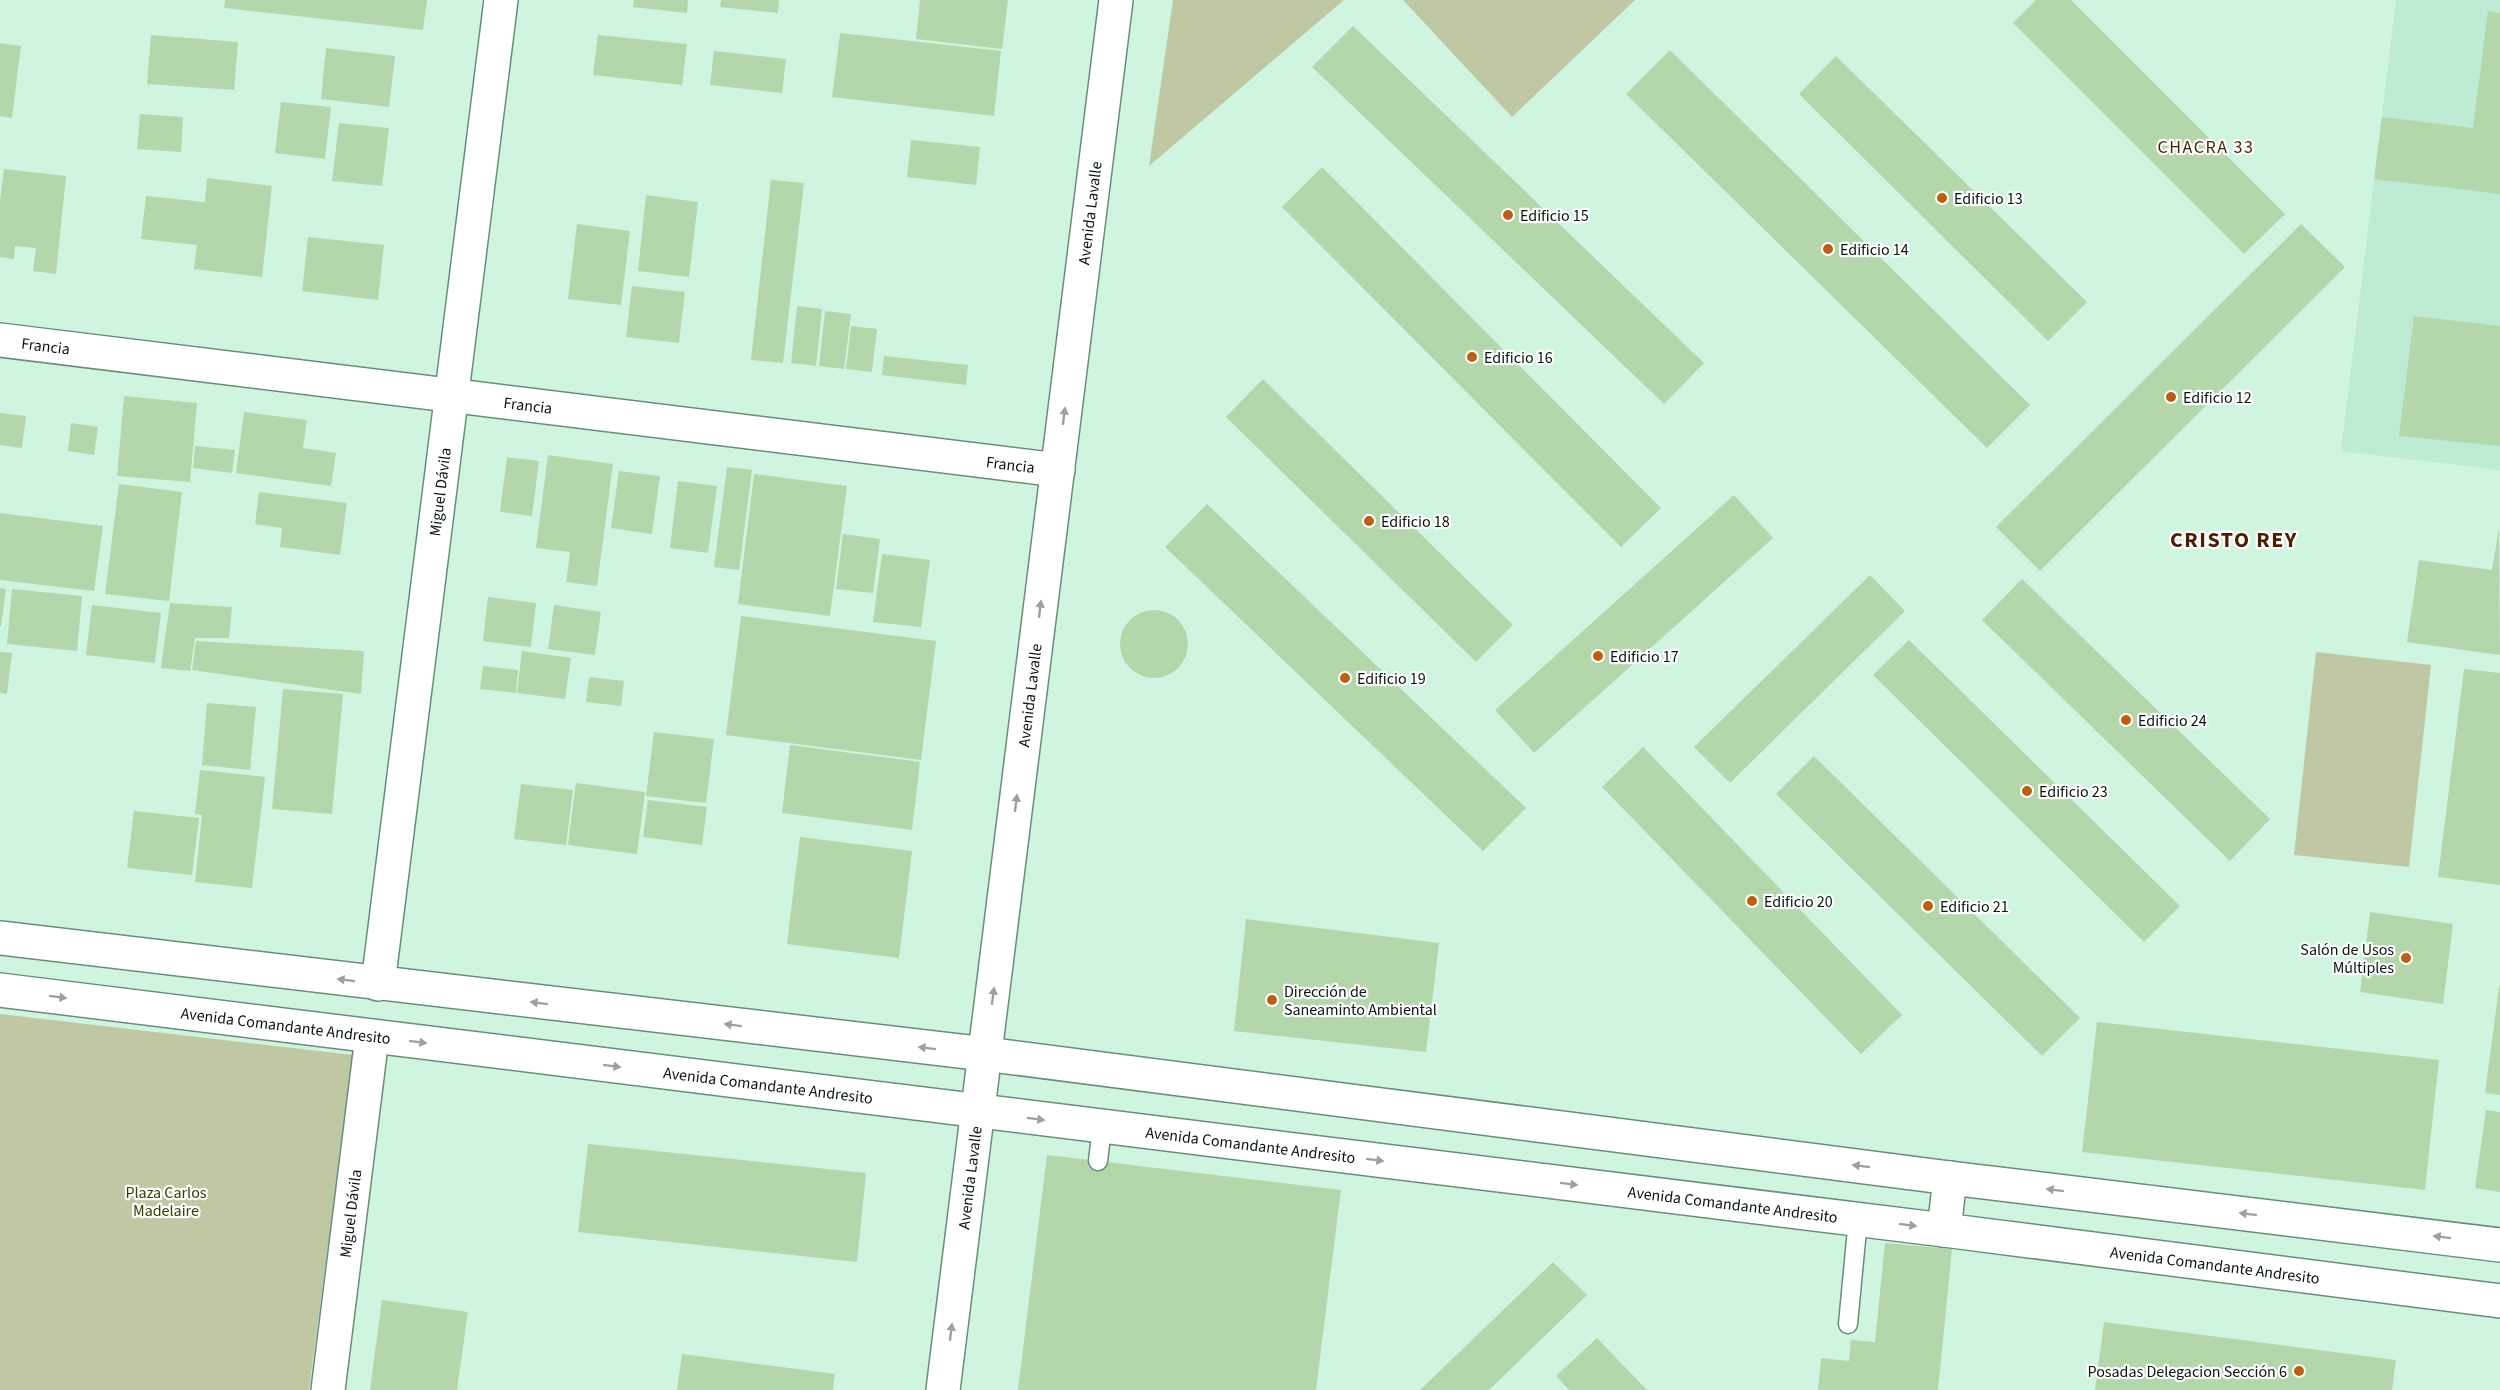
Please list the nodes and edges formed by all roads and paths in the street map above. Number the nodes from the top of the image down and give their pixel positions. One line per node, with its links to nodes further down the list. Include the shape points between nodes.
1 (501, 0): 4 (main road, Miguel Dávila)
2 (1116, 0): 5 (main road, Avenida Lavalle, one-way to 2)
3 (0, 340): 4 (main road, Francia)
4 (451, 396): 5 (main road, Francia); 7 (main road, Miguel Dávila)
5 (1058, 470): 10 (main road, Avenida Lavalle, one-way to 5)
6 (0, 938): 7 (main road, one-way to 6)
7 (378, 984): 10 (main road, one-way to 7)
8 (0, 990): 9 (main road, Avenida Comandante Andresito, one-way to 9)
9 (372, 1037): 11 (main road, Avenida Comandante Andresito, one-way to 11); 20 (main road, Miguel Dávila)
10 (985, 1054): 11 (main road, Avenida Lavalle); 14 (main road, one-way to 10)
11 (978, 1112): 12 (main road, Avenida Comandante Andresito, one-way to 12); 21 (main road, Avenida Lavalle, one-way to 11)
12 (1102, 1127): 13 (lane); 15 (main road, Avenida Comandante Andresito, one-way to 15)
13 (1098, 1161)
14 (1950, 1178): 16 (main road); 17 (main road, one-way to 14)
15 (1858, 1219): 16 (main road, Avenida Comandante Andresito, one-way to 16); 19 (lane)
16 (1944, 1230): 18 (main road, Avenida Comandante Andresito)
17 (2500, 1245)
18 (2500, 1301)
19 (1848, 1324)
20 (328, 1390)
21 (944, 1390)

